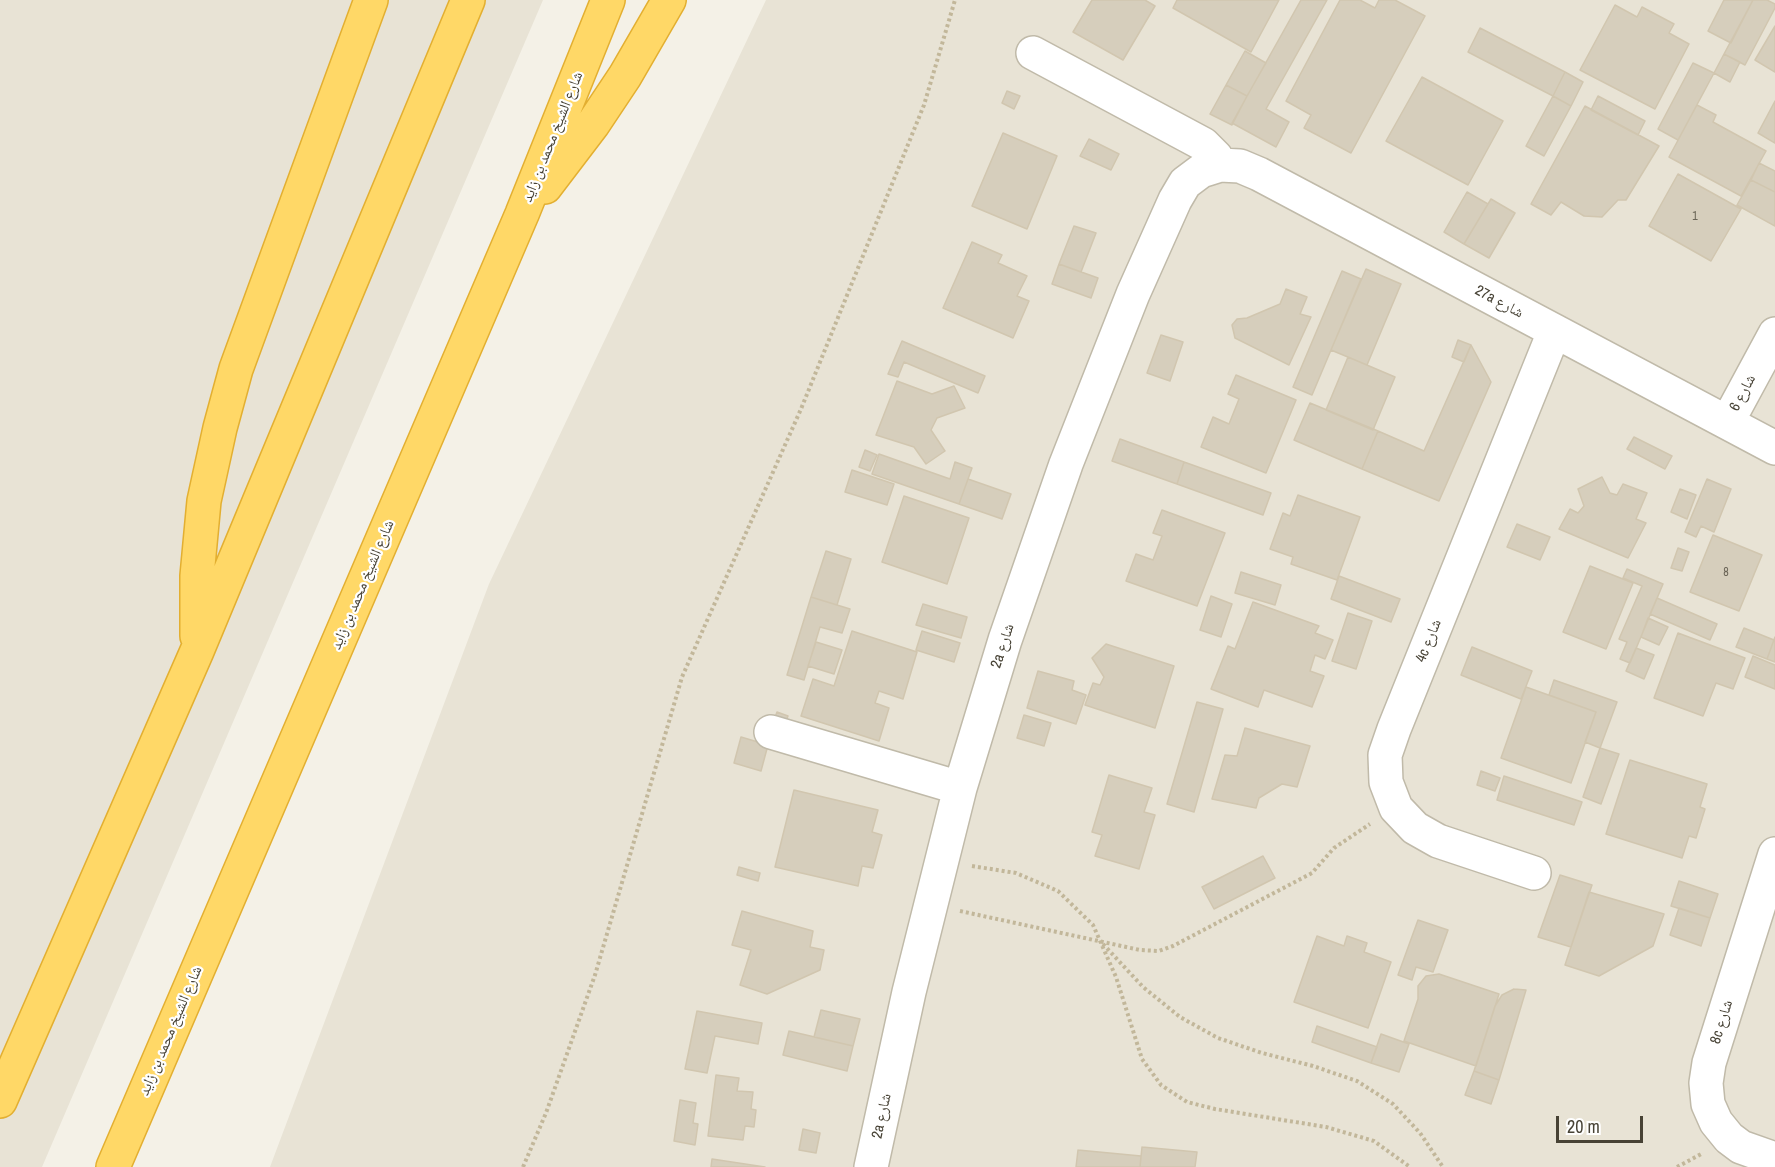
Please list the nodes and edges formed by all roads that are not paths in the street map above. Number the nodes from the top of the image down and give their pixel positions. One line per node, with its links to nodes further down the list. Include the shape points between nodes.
1 (371, 0): 12 (highway, via 256,311 222,418 204,501 196,576)
2 (468, 0): 12 (highway)
3 (608, 0): 7 (highway, شارع الشيخ محمد بن زايد)
4 (669, 0): 7 (highway, via 593,124)
5 (1033, 53): 6 (street, via 1203,144)
6 (1220, 165): 8 (street, 27a شارع, via 1240,166 1259,174); 14 (street, 2a شارع, via 1185,183 1133,294 1062,475 1005,640)
7 (522, 214): 19 (highway, شارع الشيخ محمد بن زايد)
8 (1554, 332): 10 (street, 27a شارع); 16 (street, 4c شارع, via 1385,755 1386,782 1396,808 1415,828 1438,841)
9 (1775, 334): 10 (street, شارع 6)
10 (1728, 421): 11 (street, 27a شارع)
11 (1775, 448)
12 (197, 651): 17 (highway)
13 (771, 732): 14 (street)
14 (960, 788): 20 (street, 2a شارع, via 909,992)
15 (1775, 854): 18 (street, 8c شارع, via 1712,1052 1706,1083 1708,1104 1729,1138)
16 (1534, 873)
17 (0, 1101)
18 (1775, 1160)
19 (113, 1167)
20 (872, 1167)

